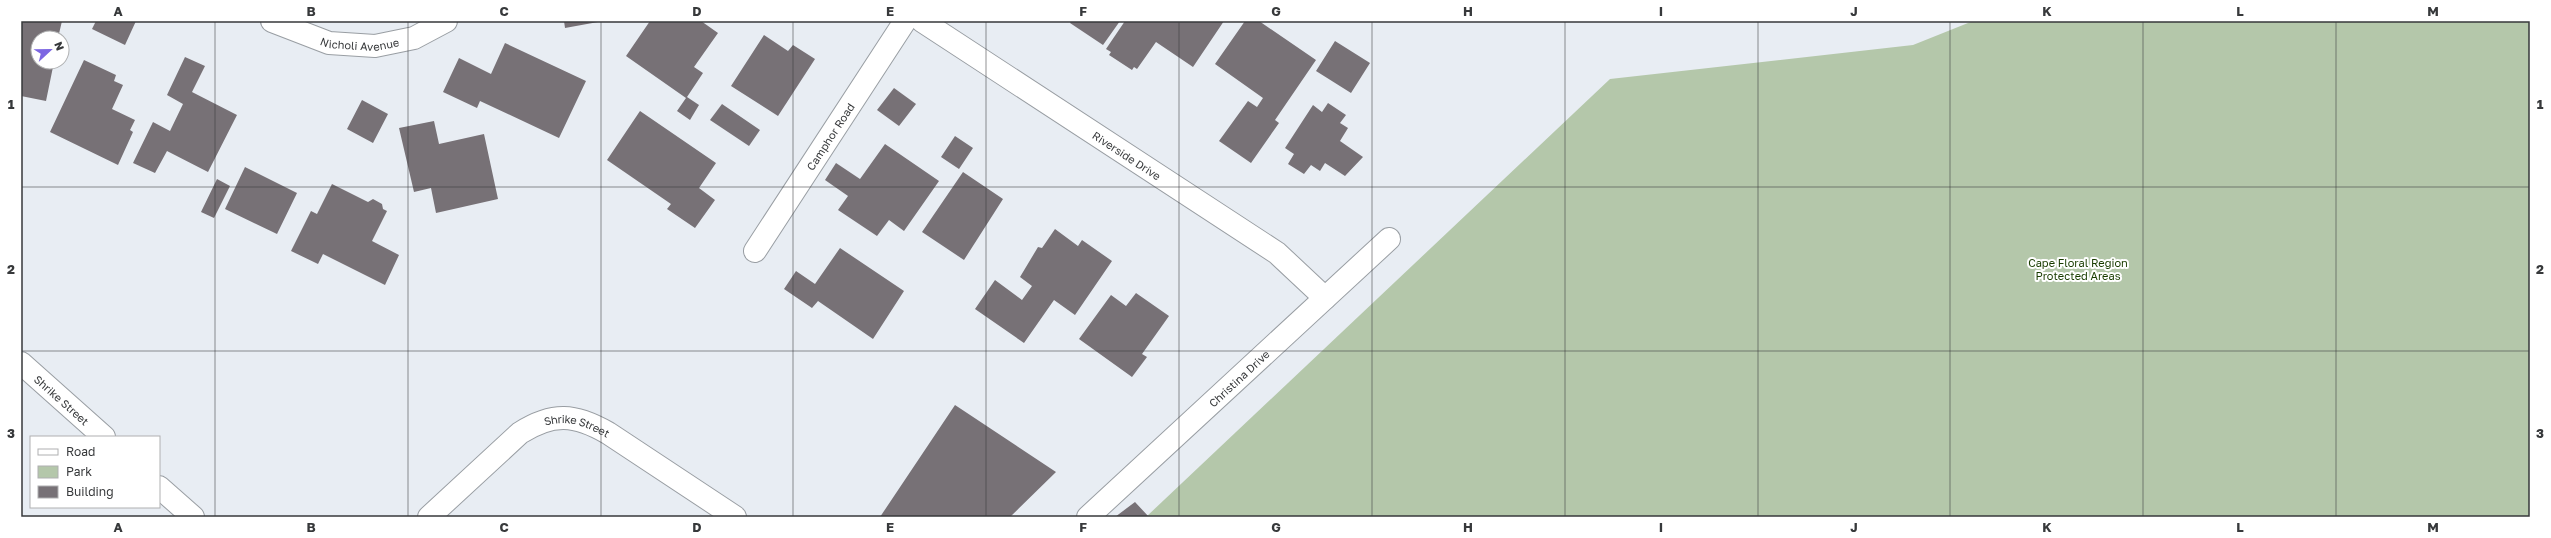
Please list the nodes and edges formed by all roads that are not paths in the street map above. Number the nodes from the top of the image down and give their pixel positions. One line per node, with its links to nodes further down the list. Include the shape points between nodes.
1 (272, 21): 2 (street, Nicholi Avenue, via 328,42 375,46 414,38)
2 (446, 21)
3 (905, 21): 6 (street, Camphor Road)
4 (922, 21): 7 (street, Riverside Drive, via 1277,253)
5 (1389, 238): 7 (street, Christina Drive)
6 (755, 251)
7 (1326, 298): 14 (street, Christina Drive)
8 (21, 363): 9 (street, Shrike Street)
9 (103, 436)
10 (160, 488): 11 (street)
11 (193, 517)
12 (429, 517): 13 (street, Shrike Street, via 520,433 535,423 573,417 592,423)
13 (735, 517)
14 (1088, 517)

